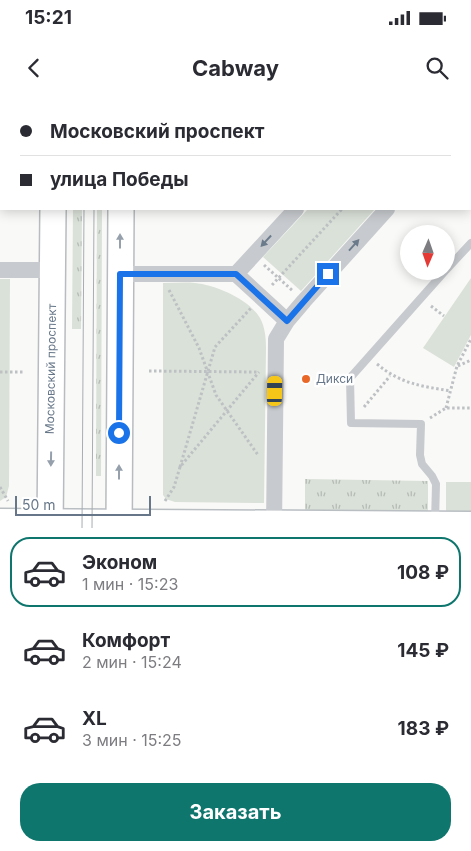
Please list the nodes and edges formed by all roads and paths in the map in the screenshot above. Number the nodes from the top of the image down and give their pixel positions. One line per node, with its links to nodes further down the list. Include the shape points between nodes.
1 (53, 210): 10 (main road, Московский проспект)
2 (121, 210): 11 (main road, one-way to 2)
3 (295, 210): 12 (street, one-way to 12)
4 (341, 210): 13 (path)
5 (386, 210): 19 (street, one-way to 5)
6 (471, 243): 7 (lane)
7 (455, 261)
8 (260, 262): 13 (path)
9 (0, 270): 10 (street)
10 (52, 270): 43 (main road, Московский проспект, one-way to 43)
11 (120, 274): 12 (street); 44 (main road, one-way to 11)
12 (236, 274): 19 (street)
13 (279, 278): 15 (path); 17 (path)
14 (438, 280): 21 (lane)
15 (272, 285)
16 (168, 288): 29 (path, via 199,348)
17 (297, 294)
18 (251, 308): 29 (path, via 215,347)
19 (287, 321): 45 (street, via 276,338)
20 (471, 341): 23 (path)
21 (369, 358): 30 (path); 35 (lane, via 350,378)
22 (471, 360): 23 (path)
23 (456, 366): 31 (path)
24 (149, 371): 29 (path)
25 (0, 372): 26 (path)
26 (23, 372)
27 (258, 372): 28 (path); 29 (path); 34 (path)
28 (266, 372)
29 (207, 373): 34 (path); 38 (path)
30 (390, 375): 31 (path, via 414,385); 35 (path)
31 (451, 391): 32 (path)
32 (446, 408): 33 (path); 36 (path)
33 (471, 408)
34 (227, 411): 37 (path); 38 (path)
35 (351, 423): 36 (lane)
36 (421, 424): 46 (lane, via 422,464 436,484)
37 (259, 457)
38 (180, 467): 40 (path, via 174,487)
39 (0, 487): 41 (path)
40 (164, 503)
41 (4, 511): 43 (street)
42 (471, 523): 46 (street)
43 (50, 524): 44 (street)
44 (118, 525): 45 (street)
45 (274, 525): 46 (street)
46 (425, 526)

